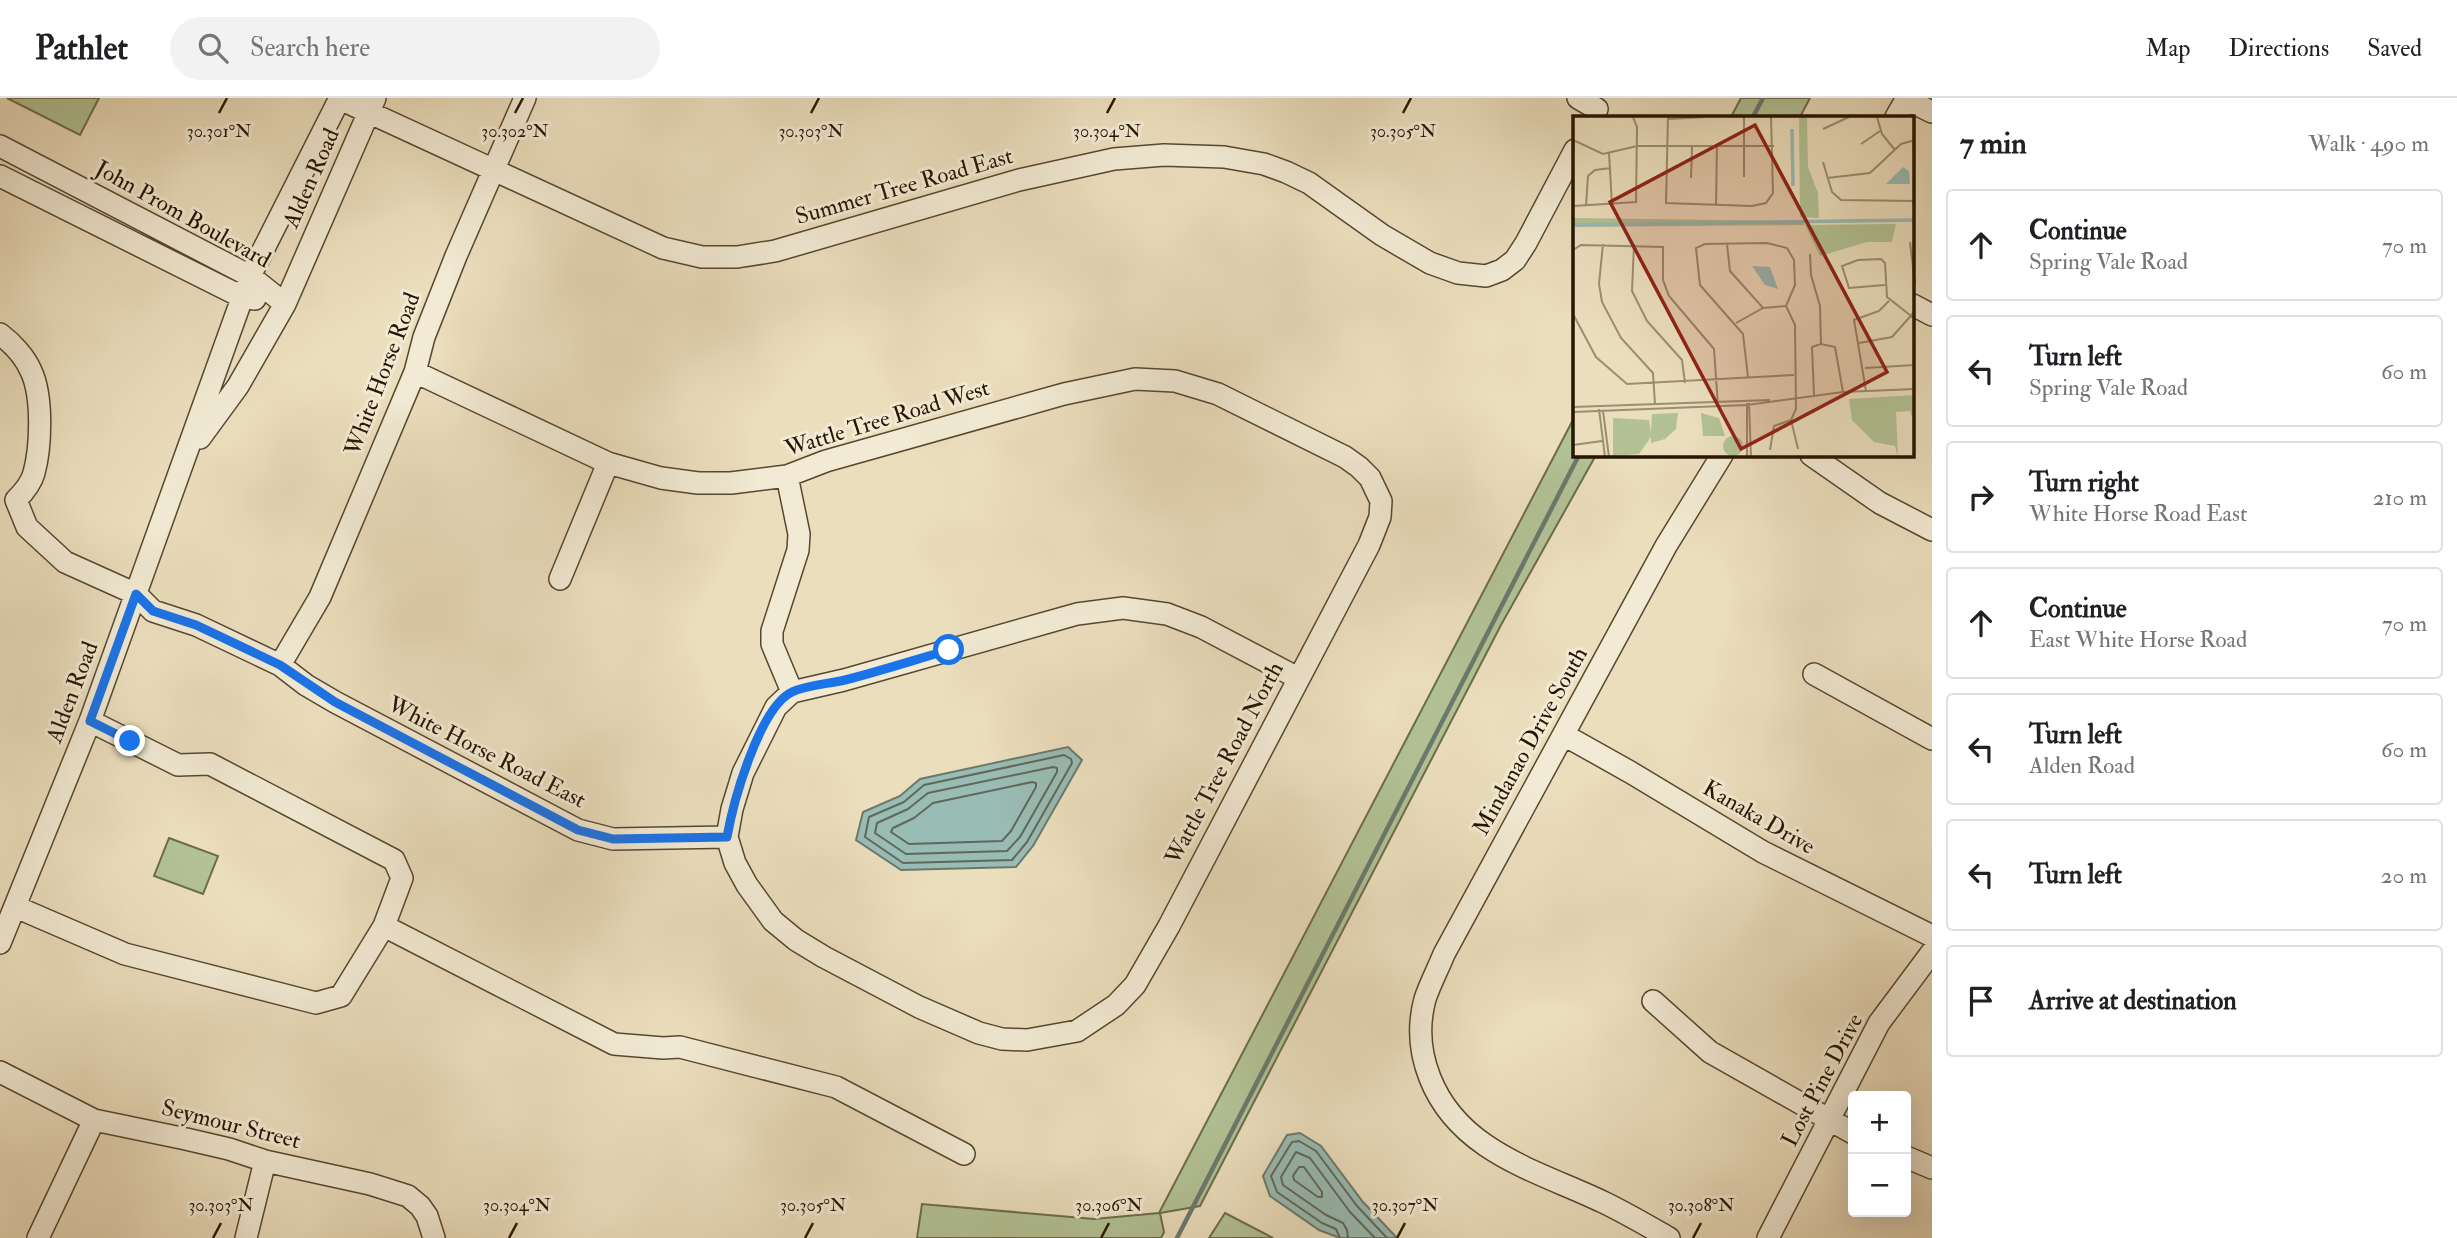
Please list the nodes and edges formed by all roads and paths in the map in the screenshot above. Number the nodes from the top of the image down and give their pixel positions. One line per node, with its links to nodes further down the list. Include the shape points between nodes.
1 (525, 98): 11 (street, White Horse Road)
2 (1578, 98): 6 (street)
3 (1906, 98): 7 (street); 8 (street)
4 (340, 99): 5 (street, Summer Tree Road East); 13 (street, Alden Road)
5 (372, 105): 11 (street, Summer Tree Road East); 15 (street, Alden Road)
6 (1597, 108)
7 (1932, 112)
8 (1897, 116)
9 (0, 146): 13 (street, John Prom Boulevard)
10 (1573, 154): 11 (street, Summer Tree Road East, via 1515,260 1486,276 1430,263 1286,172 1224,157 1114,159 1019,180 775,251 737,257 702,257 663,248)
11 (493, 171): 19 (street, White Horse Road, via 424,337)
12 (0, 176): 14 (street, John Prom Boulevard)
13 (250, 276): 14 (street, Alden Road); 15 (street, John Prom Boulevard)
14 (242, 297): 15 (street, John Prom Boulevard); 20 (street, Alden Road)
15 (285, 304): 20 (street, Alden Road, via 238,386)
16 (1914, 306): 17 (street)
17 (1932, 315)
18 (0, 334): 26 (street, via 32,371 39,412 34,475 25,492)
19 (415, 372): 23 (street, Wattle Tree Road West); 30 (street, White Horse Road, via 320,597)
20 (186, 457): 29 (street, Alden Road)
21 (1721, 457): 35 (street, Mindanao Drive South, via 1666,546)
22 (1814, 457): 27 (street, via 1880,502)
23 (608, 463): 24 (street, Wattle Tree Road West, via 698,483); 28 (street)
24 (787, 476): 25 (street, Wattle Tree Road West, via 952,424 1135,379 1175,382 1218,394 1345,457); 33 (street, via 798,550 772,644)
25 (1370, 478): 32 (street, Wattle Tree Road North, via 1381,501 1380,517)
26 (8, 500): 29 (street, White Horse Road East, via 27,527 65,562)
27 (1932, 530)
28 (560, 579)
29 (136, 594): 30 (street, White Horse Road East, via 153,611 196,625); 34 (street, Alden Road)
30 (280, 665): 37 (street, White Horse Road East, via 335,702 578,830 613,839)
31 (1814, 674): 36 (street)
32 (1298, 678): 33 (street, via 1201,627 1167,614 1123,608 1077,614); 37 (street, Wattle Tree Road North, via 1135,985 1116,1005 1077,1031 1027,1040 979,1033 824,957 773,921 747,886)
33 (792, 692): 37 (street, via 776,707 759,737 743,773)
34 (90, 721): 38 (street, Alden Road); 39 (street, via 178,765 210,764 394,860 402,878)
35 (1563, 735): 40 (street, Kanaka Drive, via 1763,852); 55 (street, Mindanao Drive South, via 1444,954 1425,999 1421,1025 1425,1065 1446,1111 1488,1148 1553,1182 1611,1205)
36 (1932, 739)
37 (727, 837)
38 (16, 907): 39 (street, via 124,954 316,1003 341,996); 41 (street, Alden Road)
39 (384, 926): 48 (street, via 614,1044 680,1047 836,1087)
40 (1932, 936)
41 (0, 943)
42 (1932, 952): 45 (street, Lost Pine Drive, via 1879,1023)
43 (1653, 1000): 45 (street, via 1710,1052)
44 (0, 1072): 46 (street, Seymour Street)
45 (1831, 1119): 47 (street); 56 (street, Lost Pine Drive)
46 (94, 1120): 50 (street, Seymour Street); 52 (street)
47 (1848, 1130)
48 (964, 1154)
49 (1911, 1159): 51 (street)
50 (265, 1161): 53 (street); 54 (street, Seymour Street, via 408,1196 427,1216)
51 (1932, 1168)
52 (38, 1238)
53 (246, 1238)
54 (434, 1238)
55 (1669, 1238)
56 (1768, 1238)

